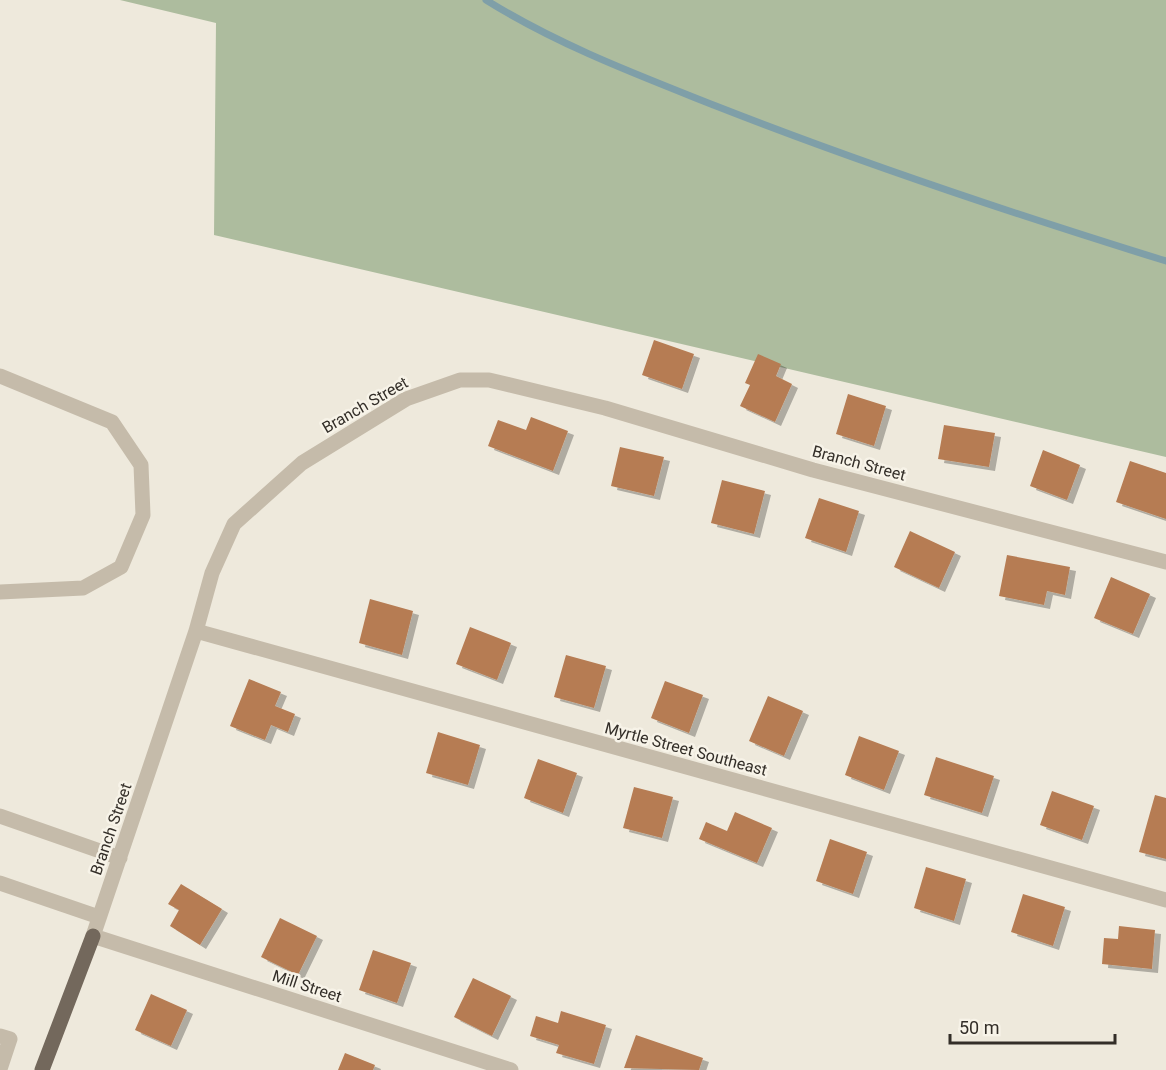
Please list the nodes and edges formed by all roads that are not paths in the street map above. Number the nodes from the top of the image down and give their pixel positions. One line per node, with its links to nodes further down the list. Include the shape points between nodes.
1 (0, 376): 3 (street, via 112,422 141,465 143,515 121,567 83,588)
2 (1166, 562): 4 (street, Branch Street, via 813,470 604,408 489,380 460,380 406,399 302,463 234,524 217,557)
3 (0, 592)
4 (196, 631): 6 (street, Branch Street); 8 (street, Myrtle Street Southeast)
5 (0, 816): 6 (street)
6 (120, 858): 9 (street, Branch Street)
7 (0, 883): 9 (street)
8 (1166, 900)
9 (99, 917): 10 (street, Branch Street)
10 (93, 936): 13 (main road, Branch Street); 14 (street, Mill Street)
11 (0, 1036): 12 (street, via 10,1039)
12 (0, 1069)
13 (42, 1070)
14 (511, 1070)

